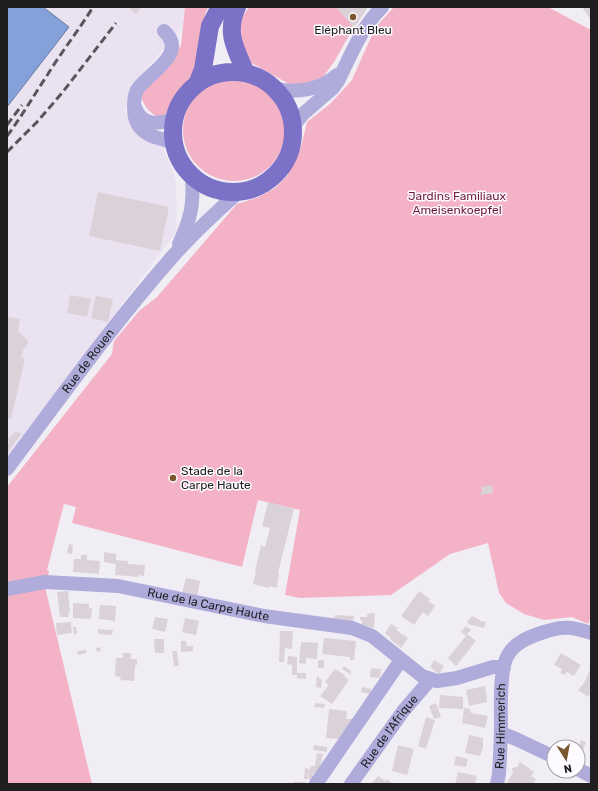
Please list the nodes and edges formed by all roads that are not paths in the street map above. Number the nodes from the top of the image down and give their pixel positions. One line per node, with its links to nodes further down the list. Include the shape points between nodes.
1 (220, 7): 7 (main road, via 210,26 203,69)
2 (237, 7): 6 (main road, via 232,22 232,38)
3 (382, 7): 5 (street, via 372,16 361,33)
4 (164, 31): 9 (street, via 168,34 172,48 166,61 136,91)
5 (344, 70): 8 (street, via 334,78 312,88); 11 (street, via 333,88)
6 (246, 73): 7 (main road, via 219,74); 8 (main road, via 266,81)
7 (197, 84): 10 (main road, via 184,97)
8 (276, 90): 11 (main road, via 289,109)
9 (134, 105): 10 (street, via 139,116 146,121 153,123); 12 (street, via 138,127 153,136)
10 (175, 119): 12 (main road)
11 (293, 126): 14 (main road, via 291,148 280,169 270,180)
12 (174, 142): 13 (main road, via 178,156)
13 (192, 176): 14 (main road, via 215,189); 15 (street, Rue de Rouen, via 194,195 191,215)
14 (238, 192): 15 (street, Rue de Rouen)
15 (173, 255): 16 (street, Rue de Rouen, via 90,357)
16 (7, 469)
17 (7, 589): 19 (street, Rue de la Carpe Haute, via 45,582 118,586 264,616 352,628 372,636)
18 (591, 633): 20 (street, via 578,628 564,627 532,637 521,642 507,655)
19 (400, 660): 21 (street, Rue de la Carpe Haute); 24 (street)
20 (504, 668): 21 (street, via 492,667 457,678); 22 (street, Rue Himmerich)
21 (430, 680): 25 (street, Rue de l'Afrique, via 404,710)
22 (501, 733): 23 (street); 26 (street, Rue Himmerich)
23 (546, 753)
24 (316, 784)
25 (351, 784)
26 (497, 784)

